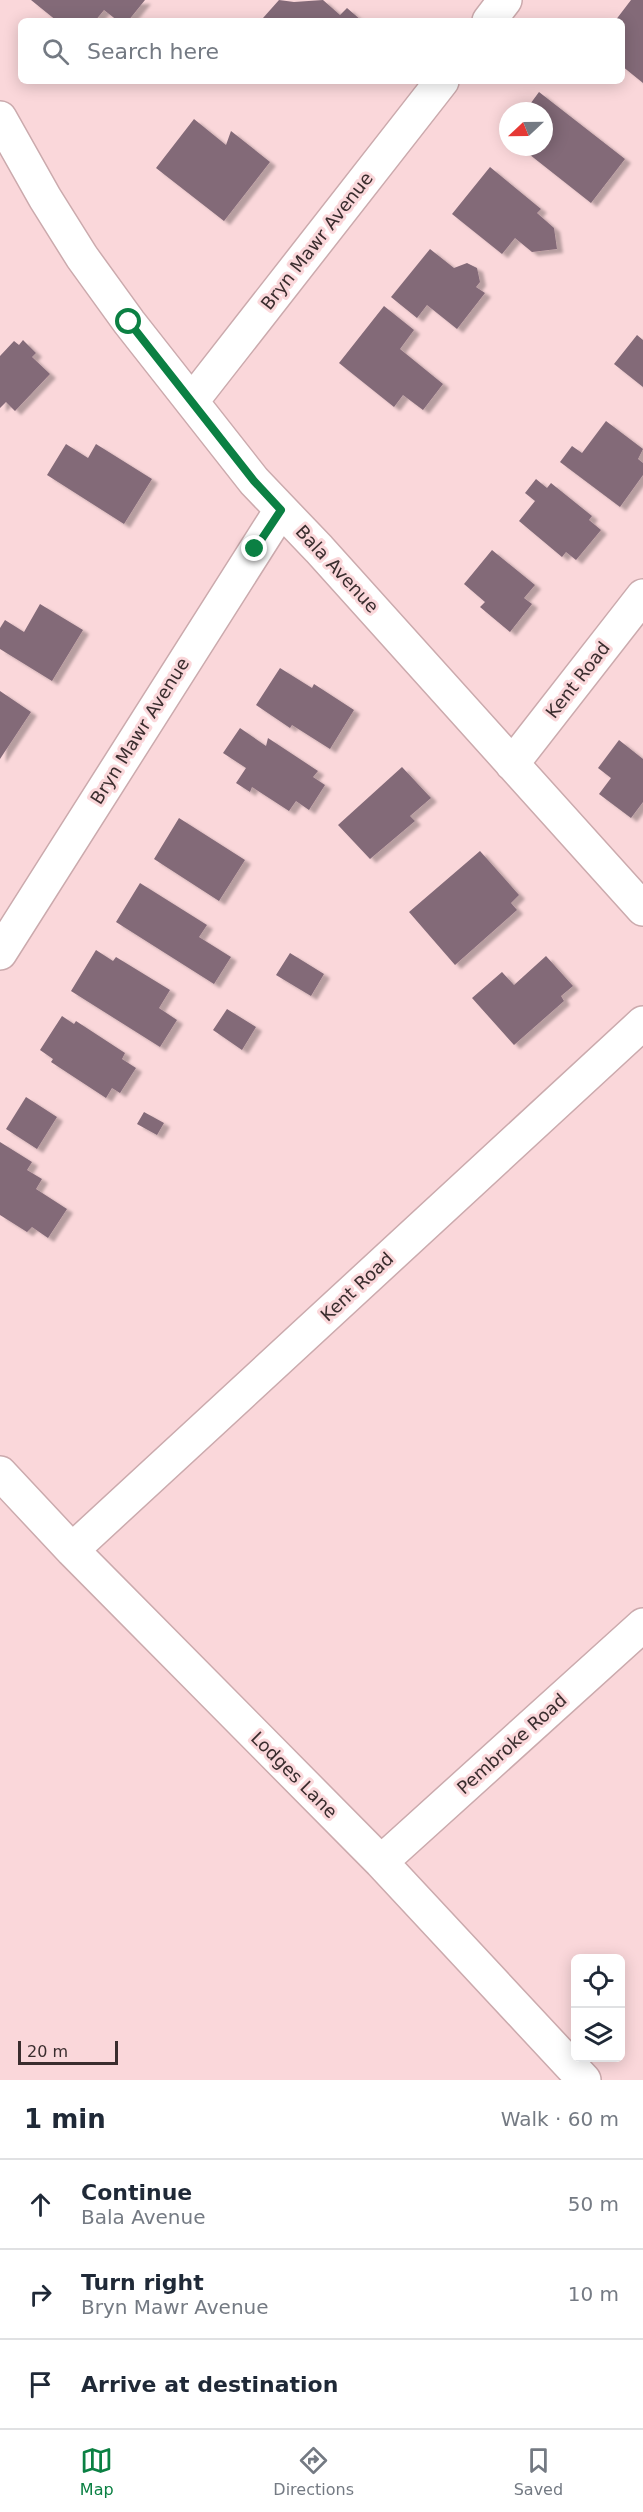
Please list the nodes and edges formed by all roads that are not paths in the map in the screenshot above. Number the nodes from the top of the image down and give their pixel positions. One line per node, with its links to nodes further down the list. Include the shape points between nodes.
1 (505, 0): 2 (street)
2 (491, 18)
3 (440, 84): 5 (street, Bryn Mawr Avenue)
4 (0, 118): 5 (street, Bala Avenue, via 82,257)
5 (192, 401): 6 (street, Bala Avenue)
6 (281, 510): 8 (street, Bala Avenue); 10 (street, Bryn Mawr Avenue)
7 (643, 596): 8 (street, Kent Road)
8 (512, 764): 9 (street, Bala Avenue)
9 (643, 909)
10 (0, 953)
11 (643, 1023): 13 (street, Kent Road)
12 (0, 1473): 13 (street, Lodges Lane)
13 (72, 1550): 15 (street, Lodges Lane)
14 (643, 1625): 15 (street, Pembroke Road)
15 (381, 1862): 16 (street, Lodges Lane)
16 (584, 2080)

